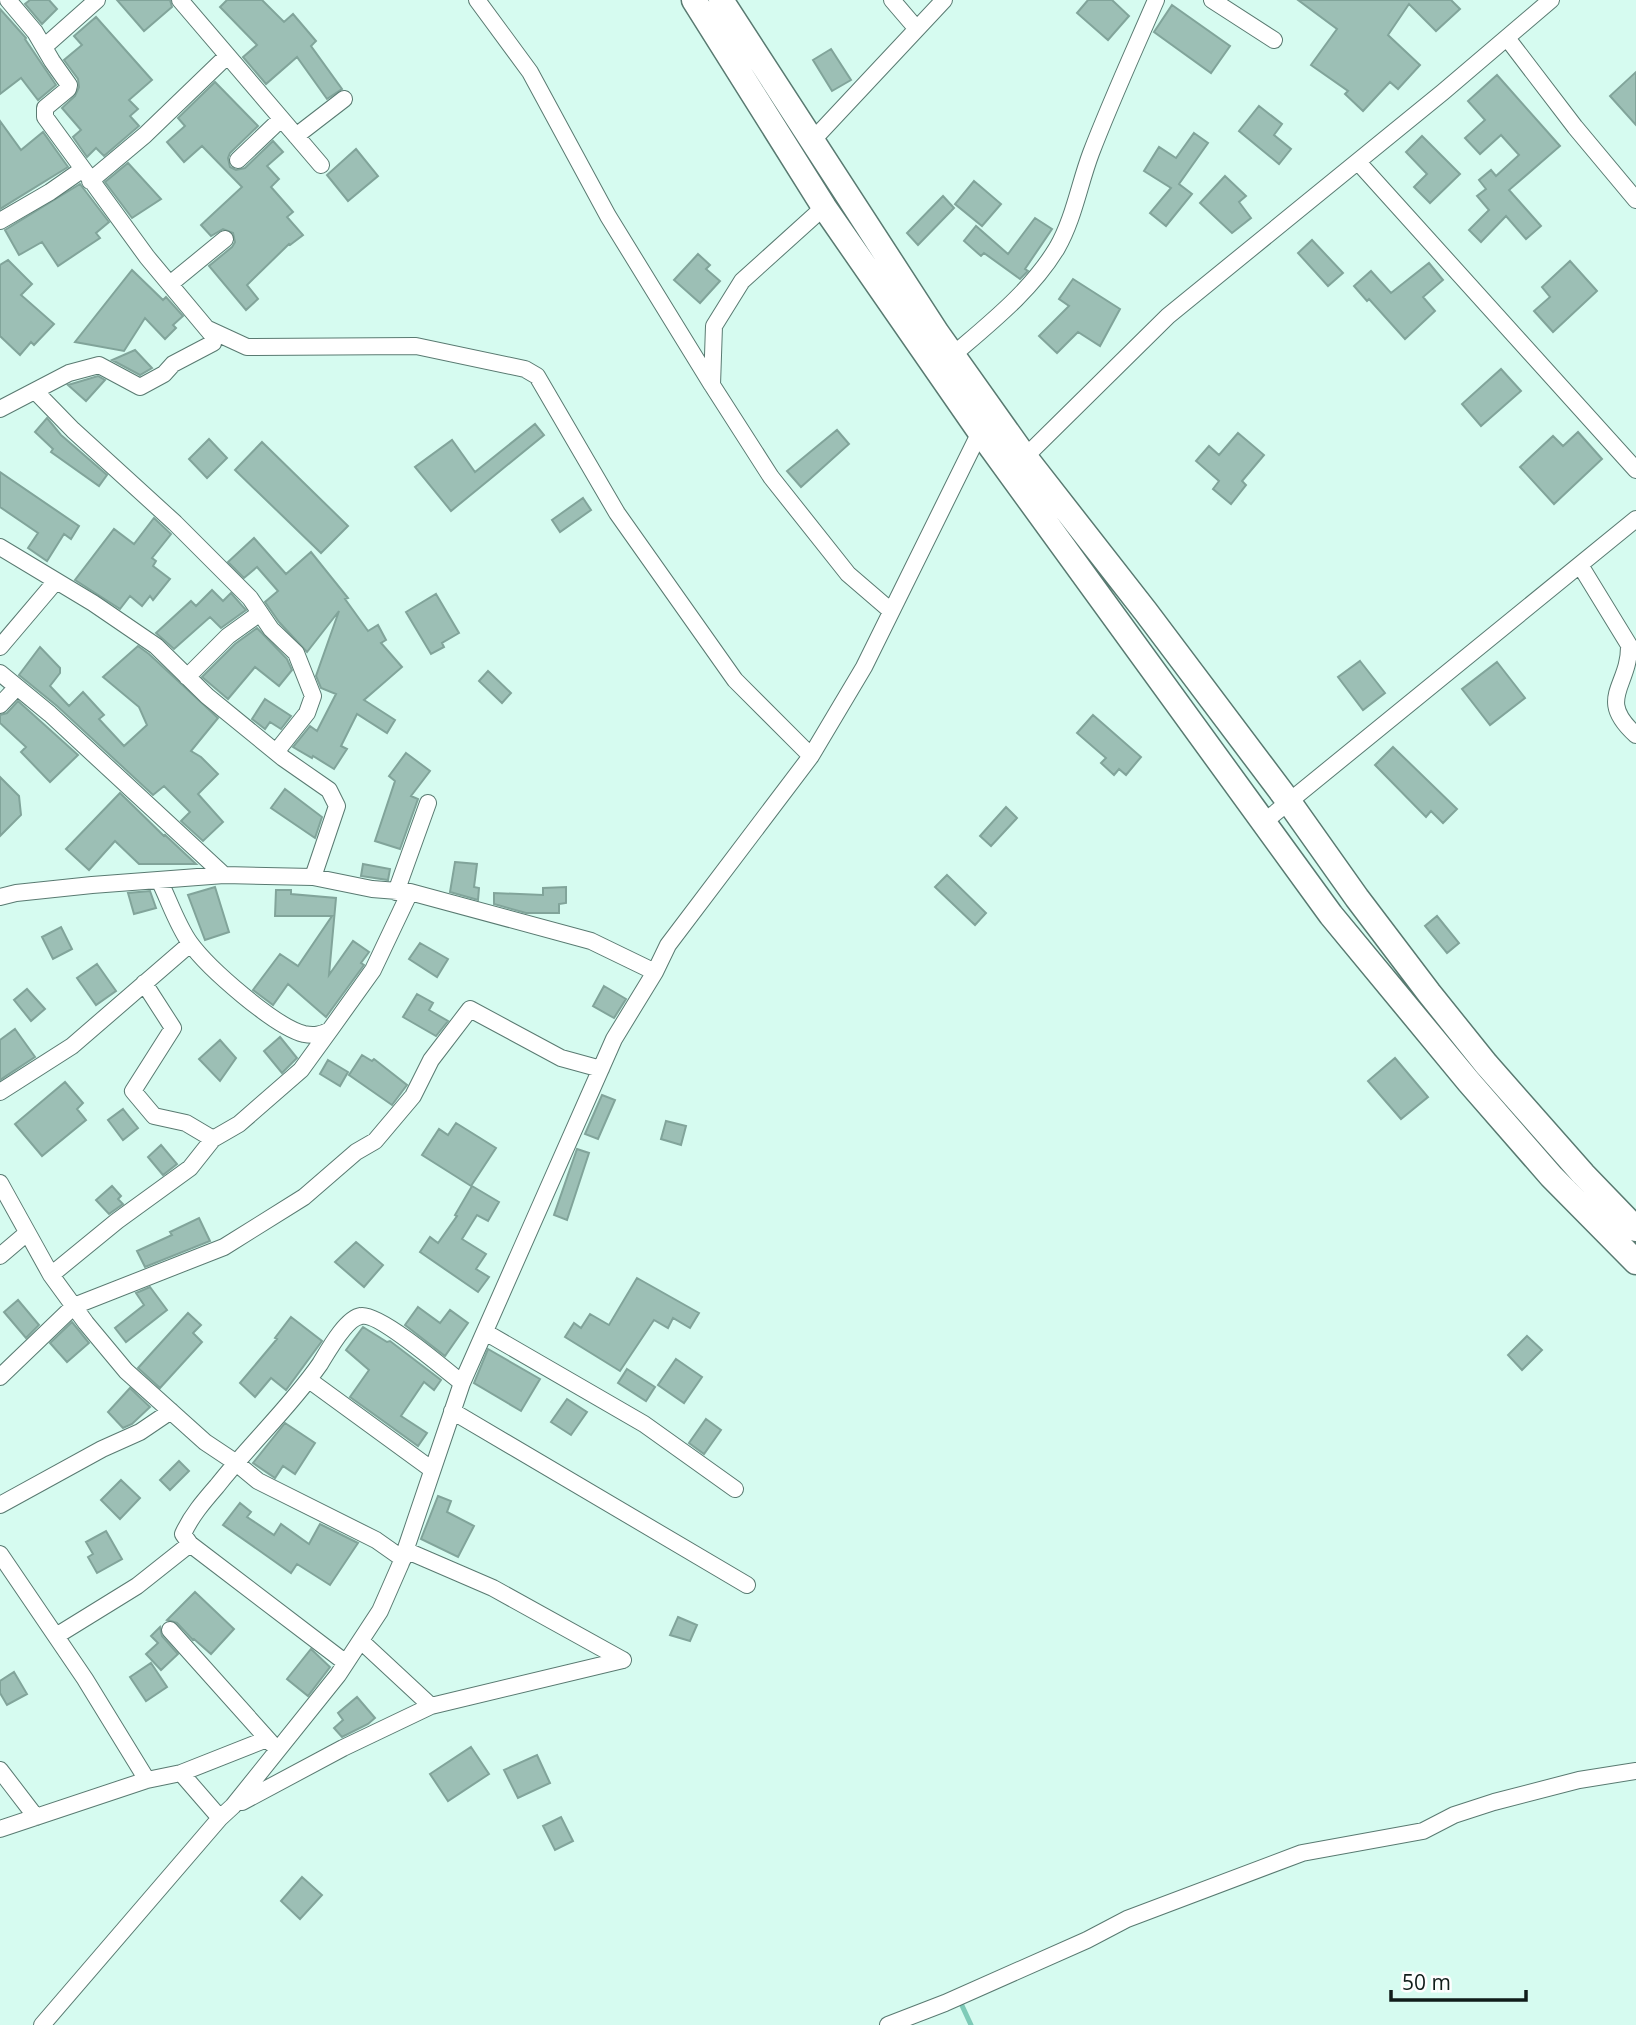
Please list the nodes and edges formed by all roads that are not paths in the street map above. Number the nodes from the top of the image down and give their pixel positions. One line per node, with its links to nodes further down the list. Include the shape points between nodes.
1 (8, 0): 15 (street)
2 (97, 0): 15 (street)
3 (180, 0): 16 (street)
4 (477, 0): 32 (street, via 530,72 608,216)
5 (694, 0): 26 (main road)
6 (720, 0): 20 (main road)
7 (892, 0): 12 (street)
8 (944, 0): 12 (street)
9 (1156, 0): 31 (street, via 1056,249 1014,301)
10 (1212, 0): 14 (street)
11 (1551, 0): 13 (street)
12 (916, 27): 20 (street)
13 (1507, 38): 22 (street); 25 (street)
14 (1274, 40)
15 (44, 47): 24 (street, via 69,85 45,108 45,117)
16 (227, 56): 18 (street); 24 (street, via 145,135)
17 (344, 99): 19 (street)
18 (281, 119): 19 (street); 21 (street)
19 (296, 136): 23 (street)
20 (811, 142): 31 (main road)
21 (238, 160)
22 (1358, 162): 36 (street, via 1168,316); 37 (street)
23 (321, 165)
24 (87, 175): 27 (street); 29 (street)
25 (1636, 200)
26 (824, 207): 32 (street, via 742,281 714,326); 35 (main road)
27 (0, 221)
28 (225, 239): 29 (street)
29 (170, 284): 30 (street)
30 (208, 329): 33 (street, via 213,344 140,387 99,365 69,373); 51 (street, via 247,347 416,346 525,369 537,376 617,513 735,680)
31 (953, 355): 36 (main road)
32 (712, 385): 42 (street, via 771,477 848,574)
33 (35, 391): 34 (street); 43 (street, via 175,523 250,598)
34 (0, 409)
35 (980, 432): 42 (street); 54 (main road)
36 (1025, 457): 52 (main road)
37 (1636, 470)
38 (1636, 519): 40 (street)
39 (0, 547): 41 (street)
40 (1580, 565): 49 (street, via 1629,645 1629,659 1614,702); 52 (street)
41 (56, 581): 44 (street); 46 (street, via 156,646)
42 (891, 611): 51 (street)
43 (260, 614): 46 (street, via 228,636); 50 (street, via 296,653 313,696 307,713)
44 (0, 647)
45 (0, 673): 47 (street)
46 (187, 677): 50 (street)
47 (17, 687): 48 (street); 55 (street)
48 (0, 705)
49 (1636, 735)
50 (276, 752): 56 (street, via 329,790 337,806)
51 (811, 756): 61 (street, via 676,935)
52 (1289, 802): 54 (street); 68 (main road, via 1486,1064)
53 (428, 803): 58 (street)
54 (1264, 822): 71 (main road, via 1331,915 1469,1083)
55 (224, 875): 56 (street); 57 (street)
56 (313, 877): 58 (street)
57 (159, 880): 59 (street); 60 (street)
58 (403, 892): 61 (street, via 591,941); 63 (street, via 373,970)
59 (0, 897)
60 (190, 944): 62 (street); 63 (street, via 261,1012 302,1034 320,1035)
61 (654, 972): 64 (street)
62 (145, 983): 65 (street, via 72,1046); 66 (street, via 173,1028 133,1091 154,1116 186,1123)
63 (330, 1030): 66 (street, via 301,1070 239,1124)
64 (601, 1069): 73 (street, via 561,1058 470,1010 431,1060 412,1096 375,1141 304,1197 224,1247); 74 (street)
65 (0, 1093)
66 (213, 1139): 72 (street, via 190,1168)
67 (0, 1183): 69 (street)
68 (1636, 1228)
69 (27, 1233): 70 (street); 72 (street)
70 (0, 1256)
71 (1636, 1262)
72 (51, 1275): 73 (street)
73 (74, 1306): 75 (street); 78 (street, via 126,1371)
74 (485, 1332): 77 (street); 82 (street, via 644,1424)
75 (0, 1377)
76 (309, 1380): 77 (street, via 345,1328 361,1315 391,1328); 80 (street); 81 (street)
77 (462, 1383): 79 (street)
78 (171, 1411): 80 (street); 83 (street)
79 (452, 1411): 81 (street); 87 (street)
80 (235, 1462): 84 (street, via 187,1525 183,1534); 86 (street, via 258,1481)
81 (431, 1469): 86 (street)
82 (734, 1489)
83 (0, 1505)
84 (190, 1544): 89 (street, via 137,1586); 91 (street)
85 (0, 1555): 89 (street)
86 (404, 1555): 90 (street, via 380,1611); 92 (street, via 492,1588 623,1660)
87 (747, 1585)
88 (170, 1630): 93 (street)
89 (56, 1636): 98 (street)
90 (361, 1641): 91 (street); 92 (street)
91 (346, 1663): 94 (street)
92 (431, 1706): 99 (street)
93 (267, 1739): 94 (street); 97 (street)
94 (278, 1752): 99 (street)
95 (0, 1770): 100 (street)
96 (1636, 1771): 104 (street, via 1494,1802 1423,1831 1302,1853 1127,1919)
97 (181, 1773): 98 (street); 101 (street)
98 (147, 1780): 100 (street)
99 (233, 1806): 101 (street)
100 (36, 1817): 102 (street)
101 (220, 1818): 103 (street)
102 (0, 1829)
103 (42, 2025)
104 (888, 2025)

